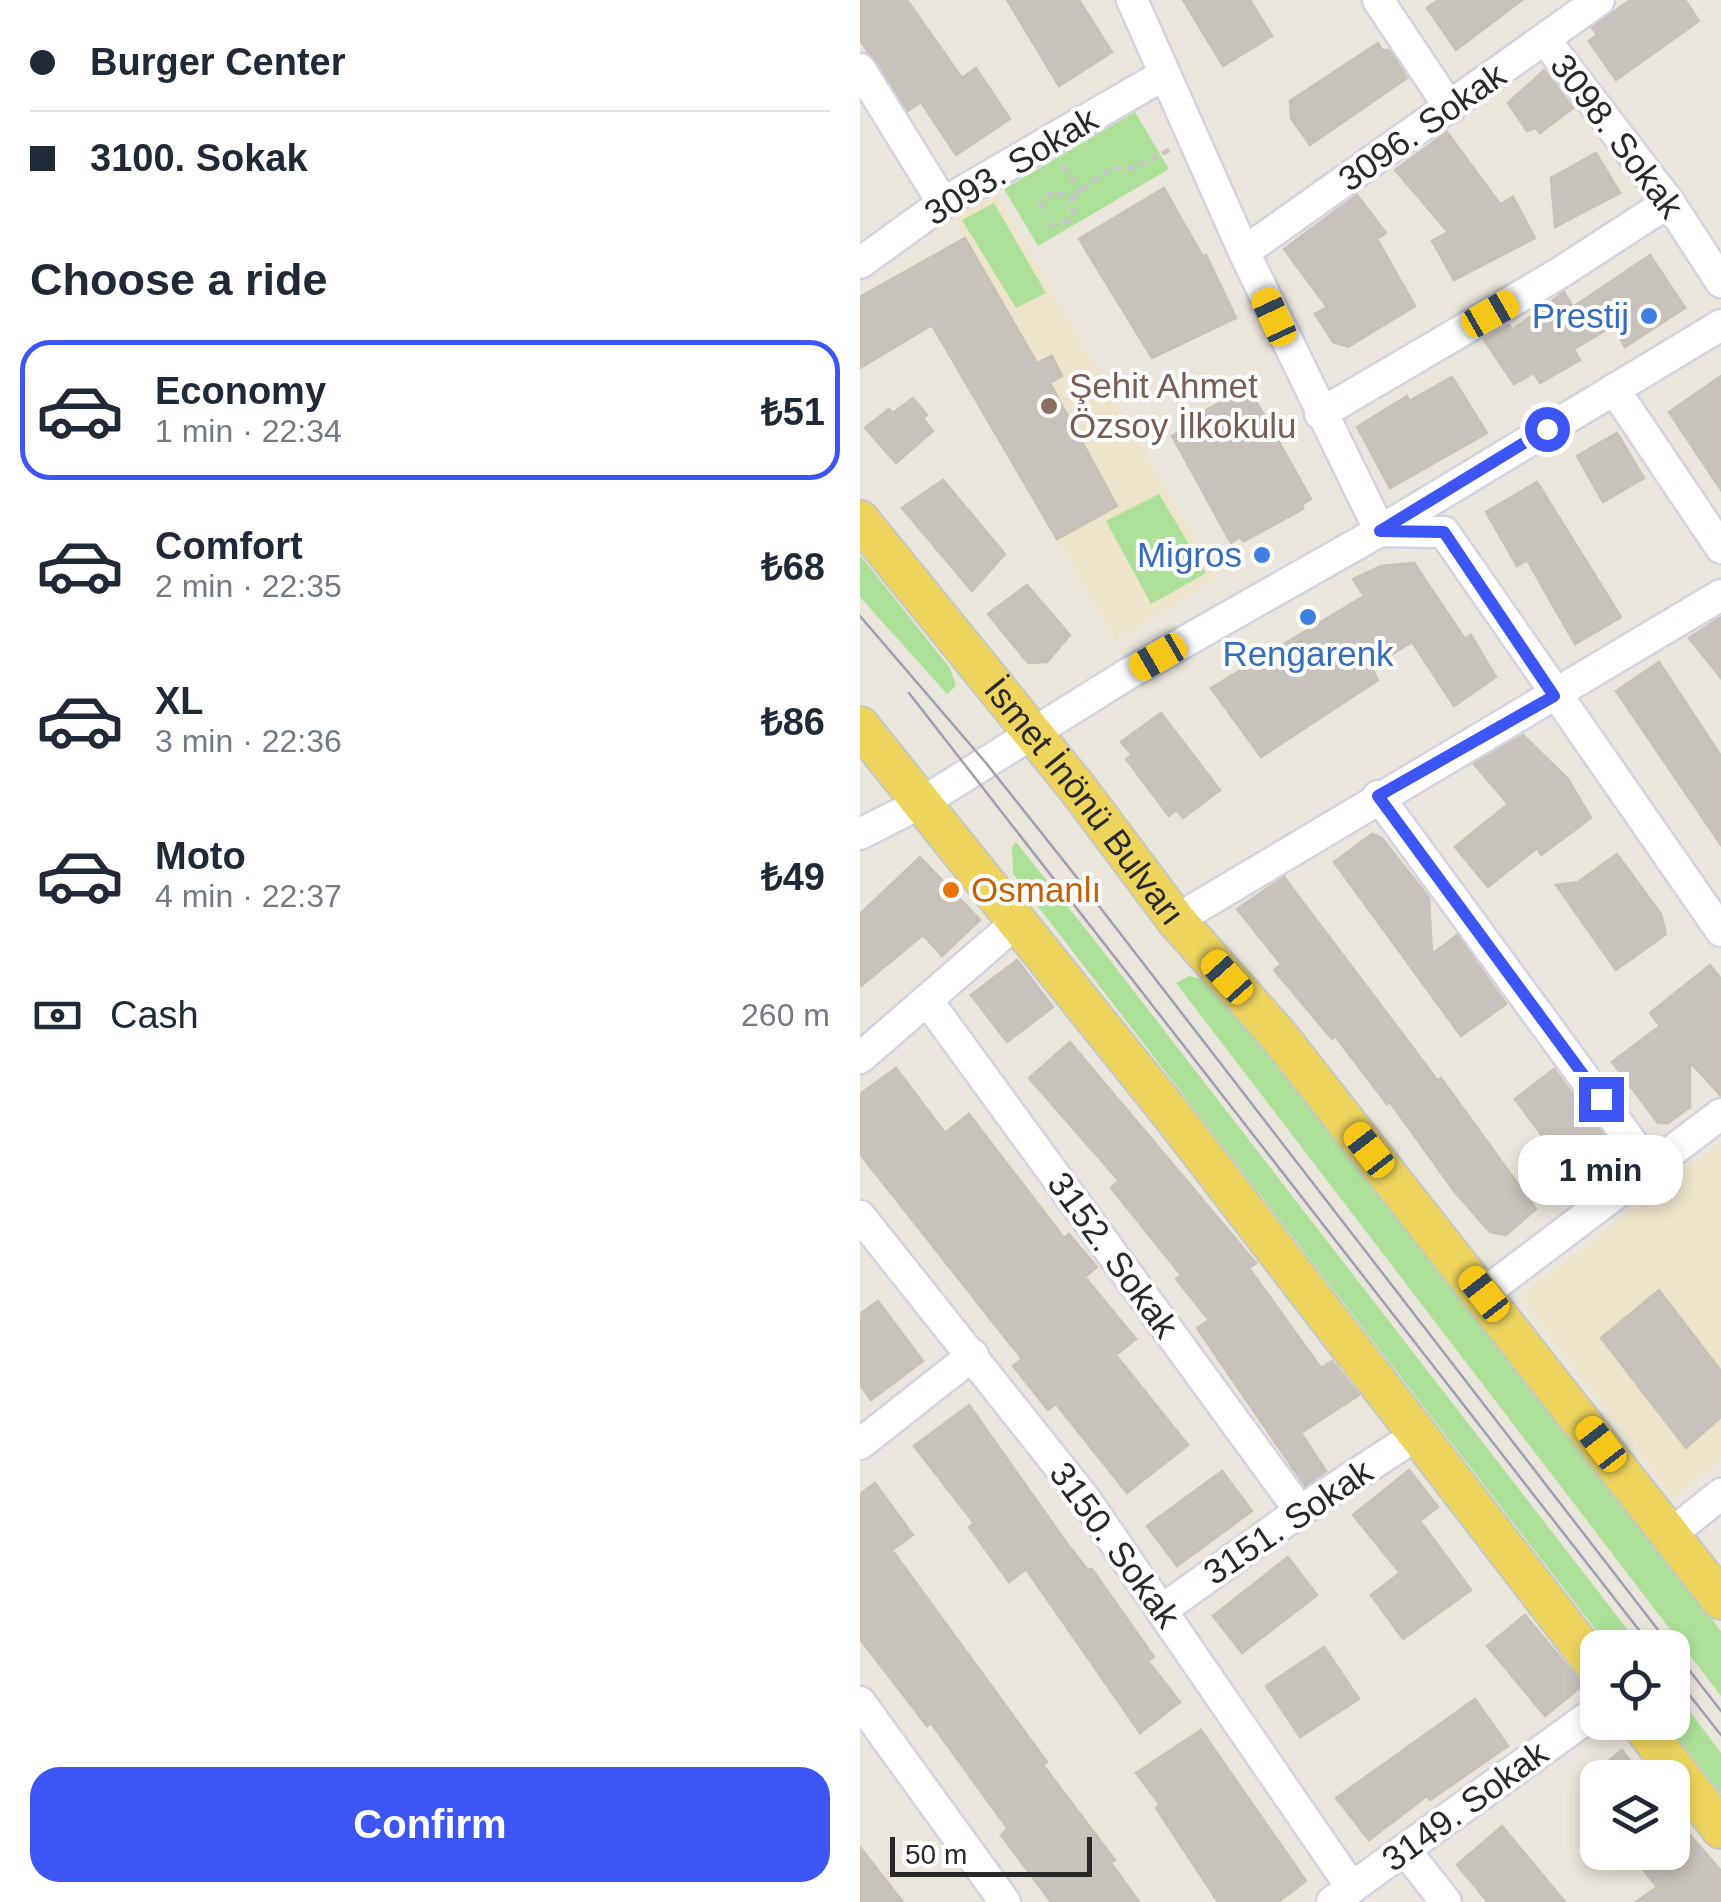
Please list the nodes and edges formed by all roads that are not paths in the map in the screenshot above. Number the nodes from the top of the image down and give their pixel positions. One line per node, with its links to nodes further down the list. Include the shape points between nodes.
1 (1132, 0): 6 (street)
2 (1378, 0): 7 (street)
3 (1599, 0): 4 (street, 3096. Sokak)
4 (1546, 41): 7 (street, 3096. Sokak); 8 (street, 3098. Sokak)
5 (860, 69): 9 (street)
6 (1165, 74): 9 (street, 3093. Sokak); 11 (street)
7 (1450, 108): 11 (street, 3096. Sokak)
8 (1669, 202): 12 (street, 3098. Sokak); 15 (street)
9 (943, 203): 10 (street, 3093. Sokak)
10 (864, 252)
11 (1244, 252): 15 (street)
12 (1721, 282)
13 (1721, 325): 14 (street)
14 (1614, 389): 17 (street); 18 (street)
15 (1320, 414): 17 (street)
16 (860, 520): 22 (main road, İsmet İnönü Bulvarı)
17 (1380, 531): 20 (street, via 1444,532); 22 (street)
18 (1721, 548)
19 (1721, 595): 20 (street)
20 (1554, 696): 23 (street); 28 (street)
21 (860, 726): 24 (main road)
22 (1032, 732): 24 (street); 26 (main road, İsmet İnönü Bulvarı)
23 (1378, 796): 26 (street); 32 (street)
24 (923, 802): 25 (street); 27 (main road)
25 (860, 834)
26 (1176, 920): 34 (main road, İsmet İnönü Bulvarı, via 1278,1035)
27 (1017, 922): 29 (street); 36 (main road)
28 (1721, 931)
29 (927, 1000): 30 (street); 39 (street, 3152. Sokak)
30 (860, 1058)
31 (1721, 1114): 32 (street)
32 (1649, 1166): 34 (street)
33 (860, 1216): 35 (street, 3150. Sokak)
34 (1484, 1294): 40 (main road, İsmet İnönü Bulvarı)
35 (973, 1355): 37 (street); 42 (street, 3150. Sokak)
36 (1415, 1436): 39 (street, 3151. Sokak); 43 (main road)
37 (860, 1444)
38 (1721, 1494): 40 (street)
39 (1300, 1511): 42 (street, 3151. Sokak)
40 (1671, 1534): 41 (main road, İsmet İnönü Bulvarı)
41 (1721, 1600)
42 (1162, 1610): 49 (street, 3150. Sokak)
43 (1580, 1646)
44 (860, 1702): 50 (street)
45 (1580, 1723): 48 (street, 3149. Sokak)
46 (1653, 1740): 47 (main road)
47 (1721, 1828)
48 (1406, 1850): 49 (street, 3149. Sokak); 51 (street)
49 (1342, 1895)
50 (1004, 1902)
51 (1446, 1902)

